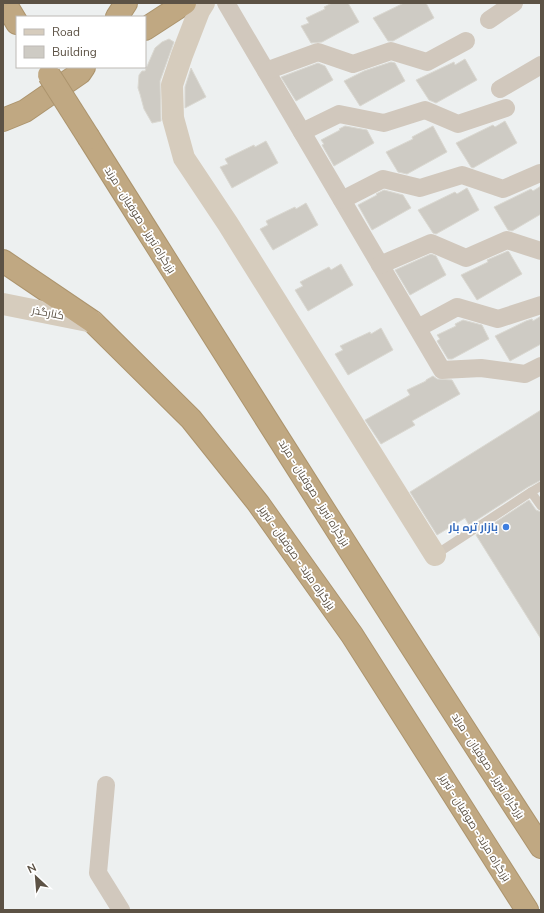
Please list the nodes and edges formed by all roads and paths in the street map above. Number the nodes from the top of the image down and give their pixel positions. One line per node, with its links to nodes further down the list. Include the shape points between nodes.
1 (126, 3): 6 (highway)
2 (185, 3): 8 (highway)
3 (204, 3): 31 (street, via 172,86 173,118 184,158)
4 (226, 3): 13 (street)
5 (514, 3): 7 (street)
6 (118, 16)
7 (489, 20)
8 (146, 28)
9 (466, 41): 13 (street, via 428,62 391,50 353,64 318,52)
10 (541, 65): 14 (street)
11 (84, 69): 16 (highway, via 25,111)
12 (46, 71): 33 (highway, بزرگراه تبریز - صوفیان - مرند, bridge)
13 (266, 71): 17 (street)
14 (500, 89)
15 (506, 108): 17 (street, via 458,124 425,110 384,123 339,114)
16 (3, 120)
17 (302, 132): 19 (street)
18 (540, 172): 19 (street, via 503,189 462,175 420,188 383,179)
19 (342, 200): 22 (street)
20 (541, 251): 22 (street, via 507,240 466,258 431,243)
21 (3, 261): 25 (highway, بزرگراه مرند - صوفیان - تبریز)
22 (380, 265): 26 (street)
23 (3, 304): 25 (street, کنارگذر)
24 (541, 305): 26 (street, via 498,319 456,307)
25 (93, 322): 35 (highway, بزرگراه مرند - صوفیان - تبریز, via 191,419 258,503 352,635)
26 (418, 328): 27 (street, via 442,370 481,368 525,374)
27 (541, 366)
28 (541, 486): 29 (lane)
29 (531, 492): 30 (lane); 31 (lane)
30 (541, 506)
31 (435, 555)
32 (106, 785): 34 (street, via 98,873)
33 (541, 847)
34 (121, 910)
35 (527, 910)

